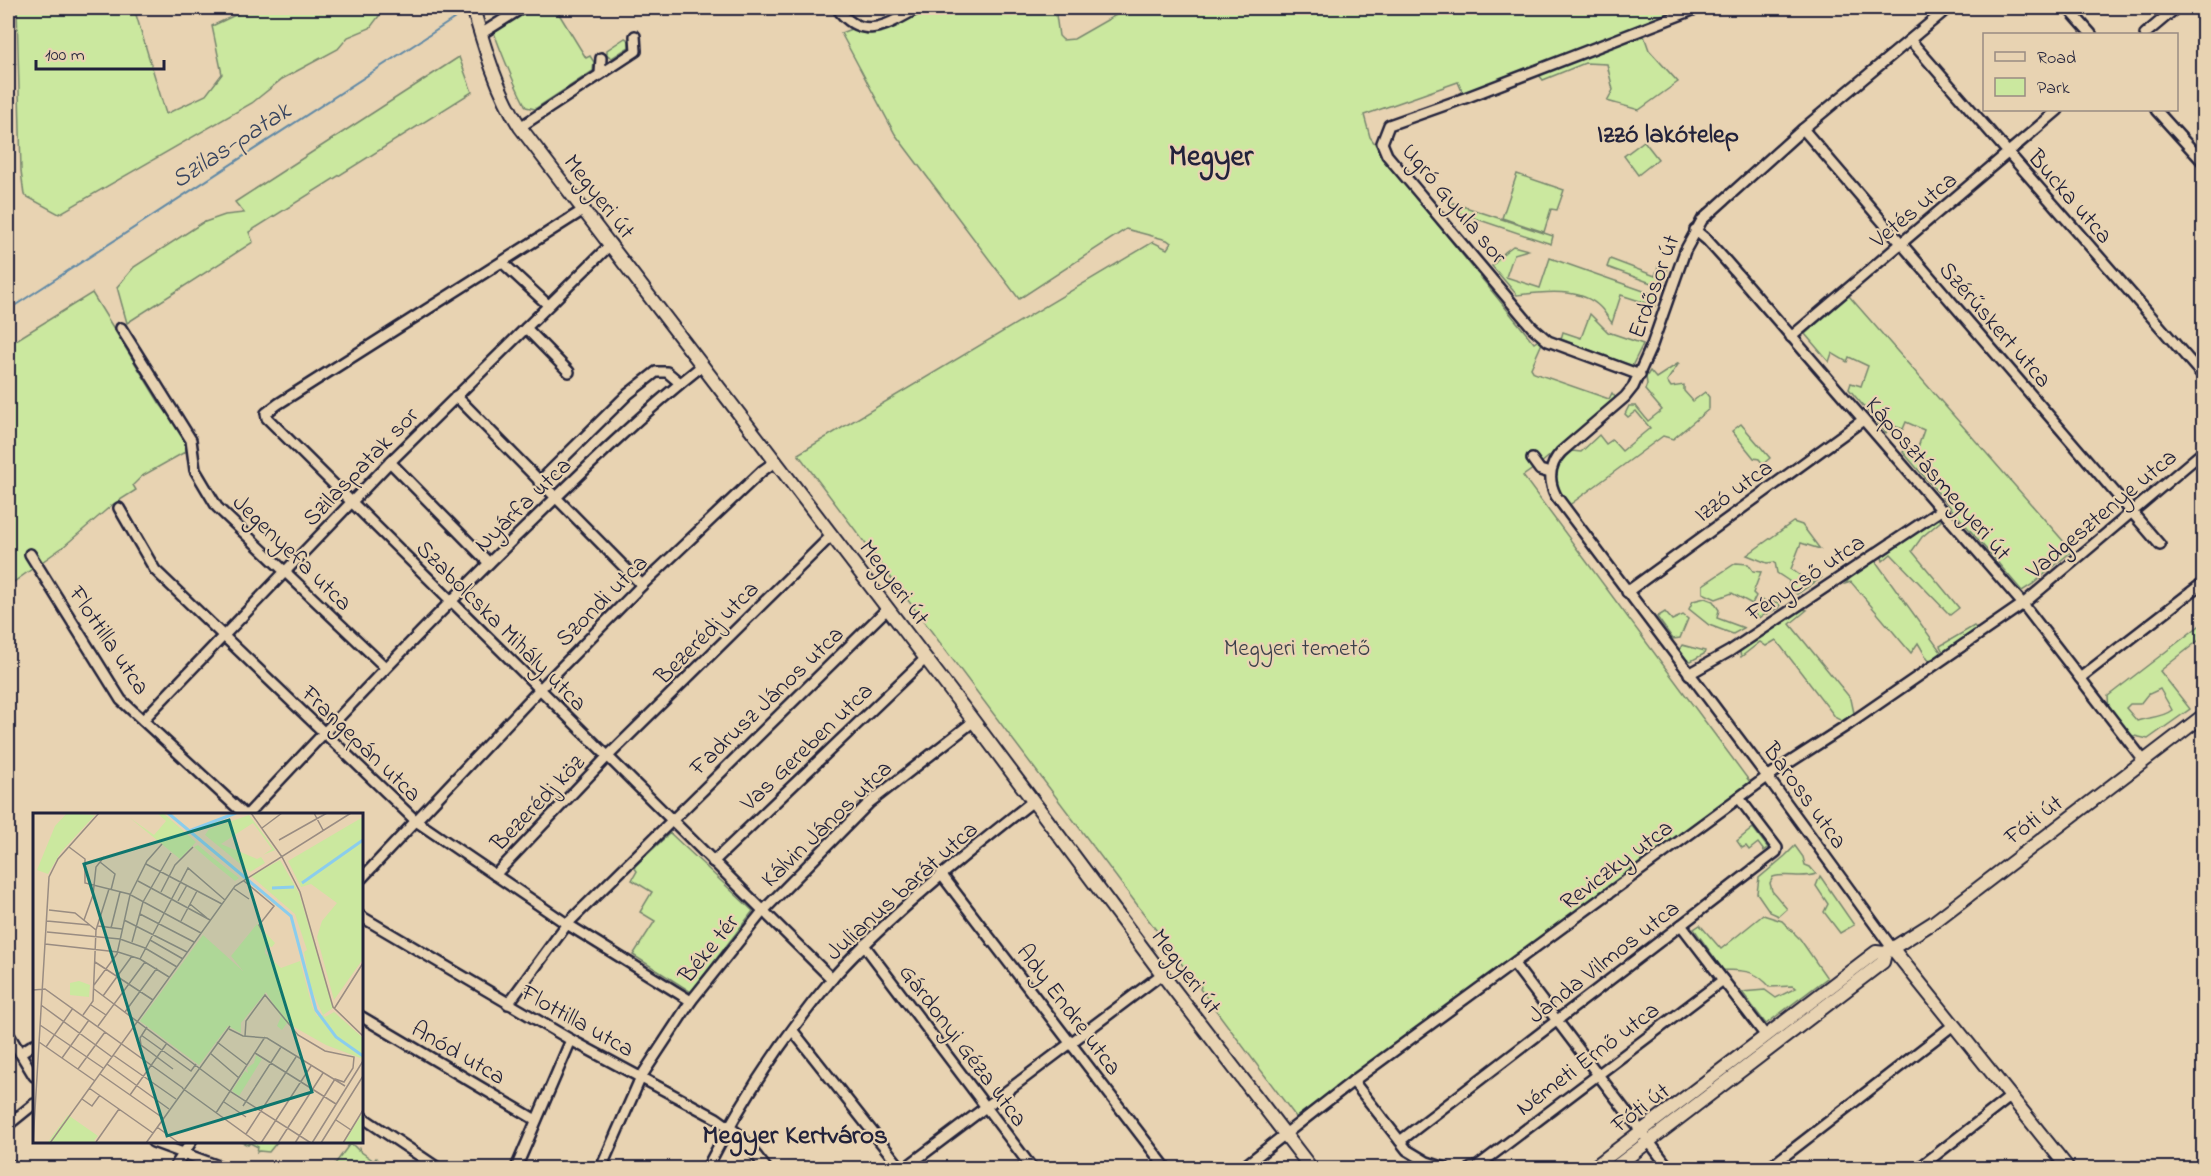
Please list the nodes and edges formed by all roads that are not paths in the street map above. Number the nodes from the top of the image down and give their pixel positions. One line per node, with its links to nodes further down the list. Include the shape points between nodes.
1 (474, 8): 9 (main road, Megyeri út)
2 (522, 8): 9 (street)
3 (837, 8): 4 (street, via 852,23 870,28)
4 (918, 8)
5 (1698, 8): 33 (street, Ugró Gyula sor, via 1400,120 1389,125 1382,144 1532,327 1548,341)
6 (1948, 8): 13 (street, Erdősor út)
7 (2068, 8): 10 (street)
8 (2176, 8): 11 (street)
9 (480, 29): 18 (main road, Megyeri út, via 499,88)
10 (2090, 33)
11 (2146, 33)
12 (635, 36): 15 (street, via 636,51)
13 (1910, 40): 19 (street, Erdősor út); 20 (street, Bucka utca)
14 (601, 58): 15 (street)
15 (600, 74): 18 (street)
16 (2057, 111): 20 (street, Vetés utca)
17 (2157, 111): 21 (street)
18 (520, 127): 22 (main road, Megyeri út)
19 (1803, 129): 23 (street, Erdősor út); 25 (street, Szérűskert utca)
20 (2008, 154): 25 (street, Vetés utca); 34 (street, Bucka utca)
21 (2204, 163)
22 (585, 209): 24 (main road, Megyeri út); 26 (street)
23 (1695, 230): 30 (street, Káposztásmegyeri út); 33 (street, Erdősor út)
24 (611, 244): 27 (street, Szilaspatak sor); 31 (main road, Megyeri út)
25 (1901, 244): 30 (street, Vetés utca); 48 (street, Szérűskert utca)
26 (503, 263): 27 (street); 45 (street, Szabolcska Mihály utca, via 267,413 267,418)
27 (548, 305): 29 (street, Szilaspatak sor)
28 (122, 328): 53 (street, Jegenyefa utca, via 191,440 195,470 217,507)
29 (526, 328): 32 (street); 36 (street, Szilaspatak sor)
30 (1791, 337): 37 (street, Káposztásmegyeri út)
31 (703, 365): 35 (street, Nyárfa utca); 40 (main road, Megyeri út)
32 (569, 372)
33 (1640, 375): 42 (street, Erdősor út, via 1625,397 1561,452)
34 (2204, 377)
35 (680, 383): 43 (street, Nyárfa utca, via 667,372 656,372 628,394); 44 (street, Nyárfa utca)
36 (456, 396): 41 (street, Szilaspatak sor); 43 (street)
37 (1863, 420): 47 (street, Káposztásmegyeri út); 56 (street, Izzó utca)
38 (2204, 451): 48 (street, Vadgesztenye utca)
39 (1532, 459): 42 (street, via 1539,470)
40 (776, 461): 49 (main road, Megyeri út); 55 (street, Szondi utca)
41 (390, 462): 45 (street, Szilaspatak sor); 52 (street)
42 (1550, 473): 56 (street, Baross utca, via 1556,496)
43 (539, 482): 44 (street)
44 (555, 498): 52 (street, Nyárfa utca); 55 (street)
45 (351, 502): 53 (street, Szilaspatak sor); 57 (street, Szabolcska Mihály utca)
46 (118, 508): 60 (street, Frangepán utca, via 155,570)
47 (1941, 510): 58 (street, Káposztásmegyeri út); 63 (street, Fénycső utca, via 1730,651)
48 (2132, 512): 50 (street, Szérűskert utca); 58 (street, Vadgesztenye utca)
49 (832, 535): 59 (main road, Megyeri út); 70 (street, Bezerédj utca)
50 (2160, 545)
51 (30, 554): 67 (street, Flottilla utca, via 121,700)
52 (489, 563): 57 (street, Nyárfa utca)
53 (284, 573): 60 (street, Szilaspatak sor); 62 (street, Jegenyefa utca)
54 (2204, 582): 64 (street)
55 (642, 585): 65 (street, Szondi utca)
56 (1627, 592): 63 (street, Baross utca)
57 (450, 601): 62 (street, Nyárfa utca); 65 (street, Szabolcska Mihály utca)
58 (2024, 604): 64 (street, Káposztásmegyeri út); 72 (street, Reviczky utca)
59 (888, 608): 61 (main road, Megyeri út); 77 (street, Fadrusz János utca)
60 (223, 636): 67 (street, Szilaspatak sor); 69 (street, Frangepán utca)
61 (926, 658): 68 (main road, Megyeri út); 79 (street, Vas Gereben utca)
62 (385, 667): 69 (street, Nyárfa utca)
63 (1689, 674): 72 (street, Baross utca)
64 (2080, 678): 71 (street, Káposztásmegyeri út)
65 (539, 690): 70 (street, Szabolcska Mihály utca); 78 (street, Szondi utca)
66 (2204, 715): 71 (main road, Fóti út)
67 (143, 720): 75 (street, Flottilla utca)
68 (974, 721): 74 (main road, Megyeri út); 83 (street, Kálvin János utca, via 869,803)
69 (323, 734): 76 (street, Nyárfa utca); 78 (street, Frangepán utca)
70 (607, 757): 77 (street, Szabolcska Mihály utca); 81 (street, Bezerédj köz)
71 (2144, 761): 88 (main road, Fóti út, via 1934,922)
72 (1767, 777): 73 (street, Reviczky utca); 88 (street, Baross utca)
73 (1739, 798): 86 (street, Janda Vilmos utca, via 1778,850); 90 (street, Reviczky utca)
74 (1033, 801): 80 (street, Julianus barát utca); 91 (main road, Megyeri út)
75 (245, 813)
76 (247, 813)
77 (671, 820): 79 (street, Szabolcska Mihály utca); 85 (street)
78 (416, 821): 81 (street, Frangepán utca); 82 (street, Szondi utca)
79 (714, 862): 83 (street, Béke tér)
80 (941, 874): 87 (street, Julianus barát utca); 103 (street, Ady Endre utca)
81 (495, 875): 85 (street, Frangepán utca)
82 (363, 877)
83 (763, 911): 92 (street); 94 (street, Béke tér)
84 (363, 918): 95 (street, Flottilla utca)
85 (567, 924): 89 (street, Frangepán utca); 95 (street)
86 (1681, 925): 93 (street); 97 (street, Janda Vilmos utca)
87 (864, 945): 92 (street, Julianus barát utca); 112 (street, Gárdonyi Géza utca)
88 (1889, 951): 98 (main road, Baross utca); 101 (main road, Fóti út, via 1876,952); 118 (main road, Fóti út, via 1883,962)
89 (623, 958): 94 (street, Béke tér)
90 (1514, 964): 97 (street); 109 (street, Reviczky utca)
91 (1162, 974): 103 (street); 117 (main road, Megyeri út)
92 (832, 979): 99 (street, Julianus barát utca)
93 (1723, 980): 101 (street); 107 (street, Németi Ernő utca)
94 (691, 1000): 108 (street)
95 (508, 1004): 102 (street, Flottilla utca)
96 (363, 1018): 114 (street, Anód utca)
97 (1557, 1021): 107 (street); 119 (street, Janda Vilmos utca)
98 (1952, 1026): 110 (main road, Baross utca); 144 (street)
99 (793, 1031): 116 (street, Julianus barát utca); 134 (street)
100 (8, 1033): 105 (street)
101 (1766, 1036): 118 (main road, Fóti út)
102 (571, 1040): 108 (street, Flottilla utca); 114 (street)
103 (1071, 1043): 112 (street); 136 (street, Ady Endre utca)
104 (33, 1045): 105 (street)
105 (20, 1053): 106 (street)
106 (33, 1074)
107 (1598, 1075): 118 (street); 140 (street, Németi Ernő utca)
108 (641, 1077): 116 (street, Flottilla utca); 131 (street)
109 (1353, 1081): 117 (street, Reviczky utca); 119 (street)
110 (2010, 1097): 125 (main road, Baross utca); 145 (street)
111 (33, 1105): 115 (street)
112 (986, 1107): 134 (street); 135 (street, Gárdonyi Géza utca)
113 (363, 1118): 129 (street)
114 (536, 1120): 130 (street)
115 (8, 1125)
116 (729, 1127): 132 (street, Julianus barát utca); 133 (street, Flottilla utca)
117 (1284, 1134): 137 (street, Reviczky utca); 138 (main road, Megyeri út)
118 (1645, 1138): 141 (main road, Fóti út); 142 (main road, Fóti út); 143 (street)
119 (1400, 1141): 139 (street, via 1416,1157)
120 (156, 1143): 122 (street)
121 (190, 1143): 122 (street)
122 (183, 1154): 127 (street); 128 (street)
123 (2204, 1164): 146 (street)
124 (8, 1165): 126 (street)
125 (2064, 1167)
126 (18, 1168)
127 (174, 1168)
128 (224, 1168)
129 (438, 1168)
130 (516, 1168)
131 (601, 1168)
132 (707, 1168)
133 (766, 1168)
134 (903, 1168)
135 (1032, 1168)
136 (1166, 1168)
137 (1242, 1168)
138 (1311, 1168)
139 (1445, 1168)
140 (1473, 1168)
141 (1593, 1168)
142 (1614, 1168)
143 (1668, 1168)
144 (1769, 1168)
145 (1919, 1168)
146 (2197, 1168)

